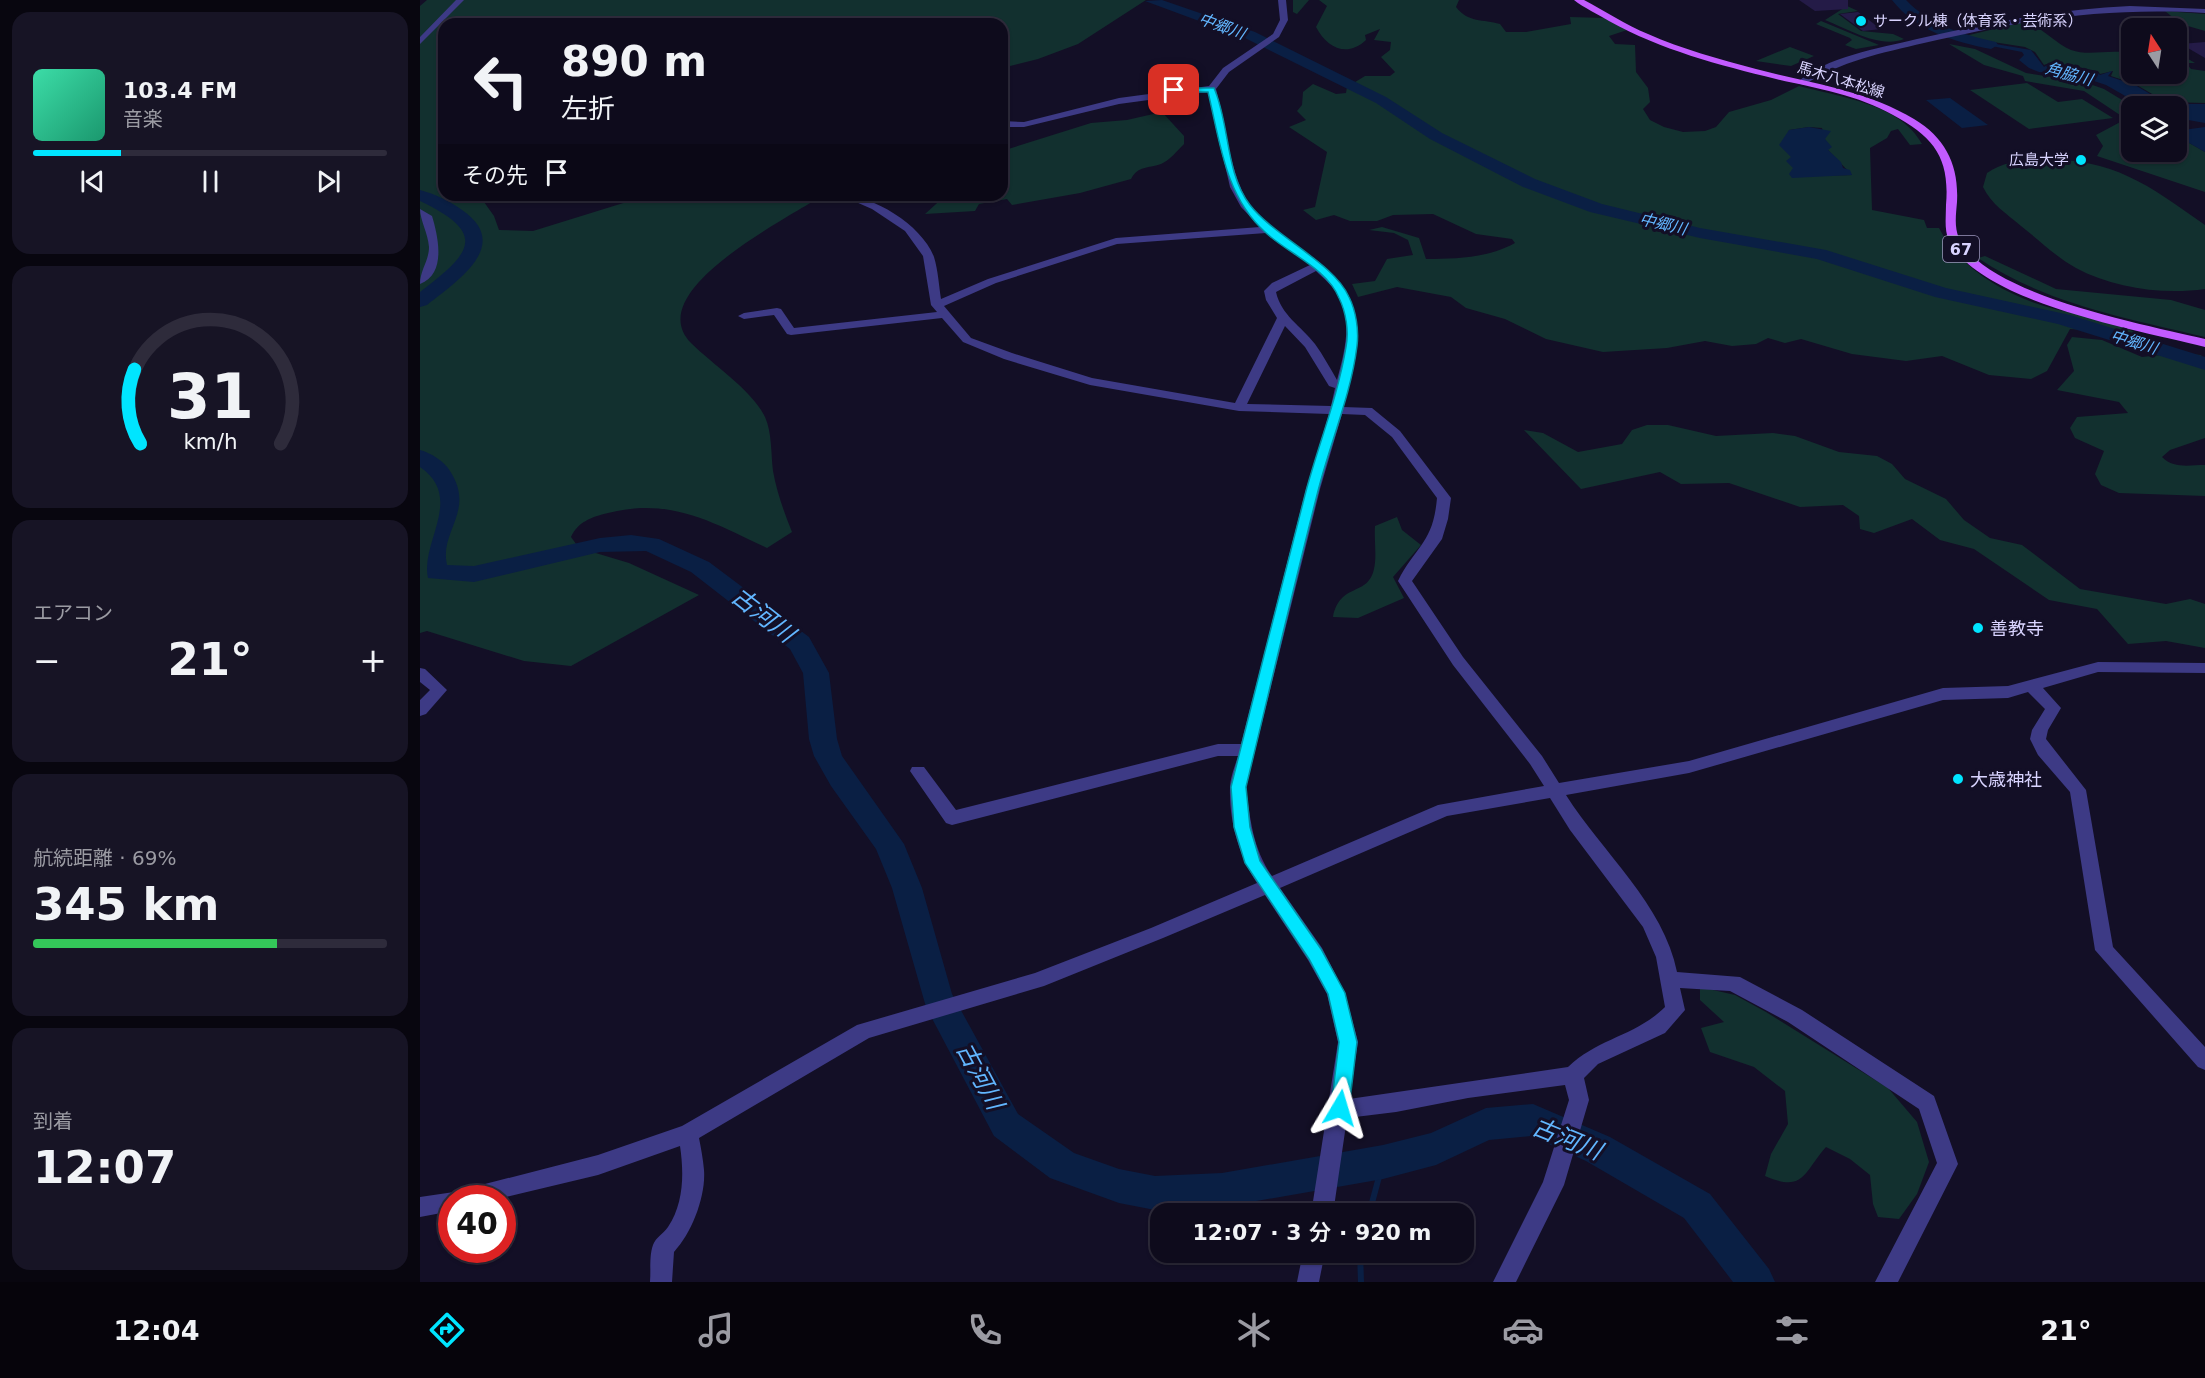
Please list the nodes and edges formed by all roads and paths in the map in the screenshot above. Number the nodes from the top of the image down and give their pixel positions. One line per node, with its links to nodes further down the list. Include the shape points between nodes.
1 (460, 0): 5 (street)
2 (1282, 0): 9 (street, via 1284,20 1276,35 1226,70)
3 (1578, 0): 8 (main road, 馬木八本松線 / 67, via 1653,39)
4 (2205, 11): 8 (street, via 2104,8 2019,18 1886,49 1822,71)
5 (443, 18)
6 (438, 23): 7 (street)
7 (420, 42)
8 (1802, 83): 19 (main road, 馬木八本松線 / 67, via 1891,111 1913,123 1946,151 1952,168 1950,226 1955,243 1973,262 2030,294)
9 (1212, 90): 10 (street, via 1174,90 1031,124); 13 (street, via 1235,187 1245,205)
10 (1008, 124)
11 (860, 201): 16 (street, via 909,229 928,256)
12 (420, 212): 15 (street, via 427,216 435,246 435,258)
13 (1268, 230): 14 (street); 16 (street, via 1116,241 992,281)
14 (1318, 266): 18 (street, via 1275,285 1270,291); 20 (street, via 1344,296 1351,320 1352,344)
15 (420, 281)
16 (941, 309): 17 (street, via 866,325 791,332 777,311); 21 (street, via 968,340 1008,356 1090,381)
17 (744, 316)
18 (1283, 318): 20 (street, via 1310,345 1333,383); 21 (street)
19 (2205, 343)
20 (1342, 387): 22 (street)
21 (1239, 407): 22 (street)
22 (1336, 412): 27 (street, via 1312,489); 29 (street, via 1368,411 1396,434 1444,498 1442,519 1428,550 1412,566 1406,581 1458,661)
23 (2205, 668): 25 (street, via 2098,667)
24 (420, 673): 26 (street, via 439,690)
25 (2032, 686): 29 (street, via 2008,692 1943,694 1689,767); 32 (street, via 2053,708 2038,739 2078,790 2104,950)
26 (420, 710)
27 (1246, 750): 28 (street, via 1218,750 952,818); 30 (street, via 1238,787 1242,827 1253,863)
28 (918, 771)
29 (1556, 790): 30 (street, via 1444,810); 31 (street, via 1576,825 1651,923 1665,957)
30 (1268, 884): 34 (street, via 1336,993 1348,1042); 35 (street, via 1048,976 864,1030)
31 (1668, 979): 33 (street, via 1675,1010 1658,1027 1591,1058); 44 (street, via 1733,983 1795,1016 1927,1103 1948,1164)
32 (2205, 1061)
33 (1573, 1075): 34 (street, via 1468,1089); 43 (street, via 1579,1100 1553,1185)
34 (1339, 1113): 37 (street)
35 (688, 1133): 36 (street, via 598,1165); 41 (street, via 694,1172 688,1206 675,1235 663,1247)
36 (516, 1185)
37 (1324, 1203)
38 (438, 1204): 39 (street)
39 (420, 1207)
40 (1312, 1263): 42 (street)
41 (661, 1282)
42 (1308, 1282)
43 (1504, 1282)
44 (1886, 1282)

